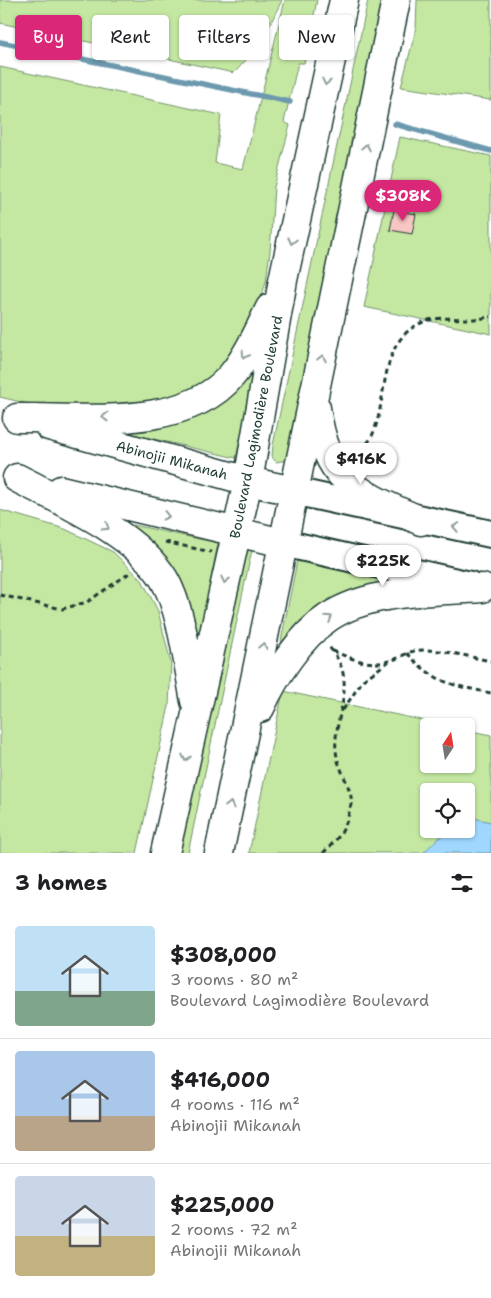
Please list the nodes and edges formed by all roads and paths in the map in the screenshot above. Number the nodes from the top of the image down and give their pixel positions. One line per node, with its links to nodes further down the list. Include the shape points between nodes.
1 (344, 0): 3 (main road, Boulevard Lagimodière Boulevard, one-way to 3)
2 (396, 0): 5 (main road, one-way to 2)
3 (283, 280): 6 (main road, one-way to 6, via 257,336 232,375 208,397 176,410 135,417); 9 (main road, Boulevard Lagimodière Boulevard)
4 (491, 316): 7 (path, via 475,321 432,319 405,333 389,362 372,437)
5 (314, 395): 7 (main road, via 320,436); 10 (main road)
6 (9, 415): 9 (main road, Abinojii Mikanah)
7 (338, 471): 11 (main road, via 372,499)
8 (9, 476): 12 (main road, one-way to 12); 24 (main road, one-way to 24, via 85,514 127,540 164,579 180,630)
9 (248, 481): 10 (main road, Abinojii Mikanah); 12 (main road, Boulevard Lagimodière Boulevard)
10 (293, 491): 11 (street, Abinojii Mikanah); 14 (main road)
11 (421, 520): 13 (street, Abinojii Mikanah, one-way to 11)
12 (236, 532): 14 (main road); 24 (main road, Boulevard Lagimodière Boulevard, one-way to 24)
13 (491, 534)
14 (283, 543): 16 (street); 26 (main road, one-way to 14)
15 (132, 572): 17 (path, via 86,602 62,609)
16 (486, 589): 18 (main road, one-way to 16, via 328,617 371,601 402,594)
17 (0, 595)
18 (313, 630): 19 (path); 26 (main road, via 269,688)
19 (332, 650): 21 (path, via 362,661); 25 (path, via 344,682)
20 (407, 653): 21 (path); 22 (path, via 429,651); 23 (path, via 441,682)
21 (389, 661): 25 (path, via 363,680)
22 (491, 661)
23 (491, 694)
24 (196, 711): 27 (main road, Boulevard Lagimodière Boulevard, one-way to 27)
25 (342, 712): 29 (path, via 336,756 352,802 342,836)
26 (243, 744): 28 (main road, one-way to 26)
27 (166, 853)
28 (219, 853)
29 (323, 853)

